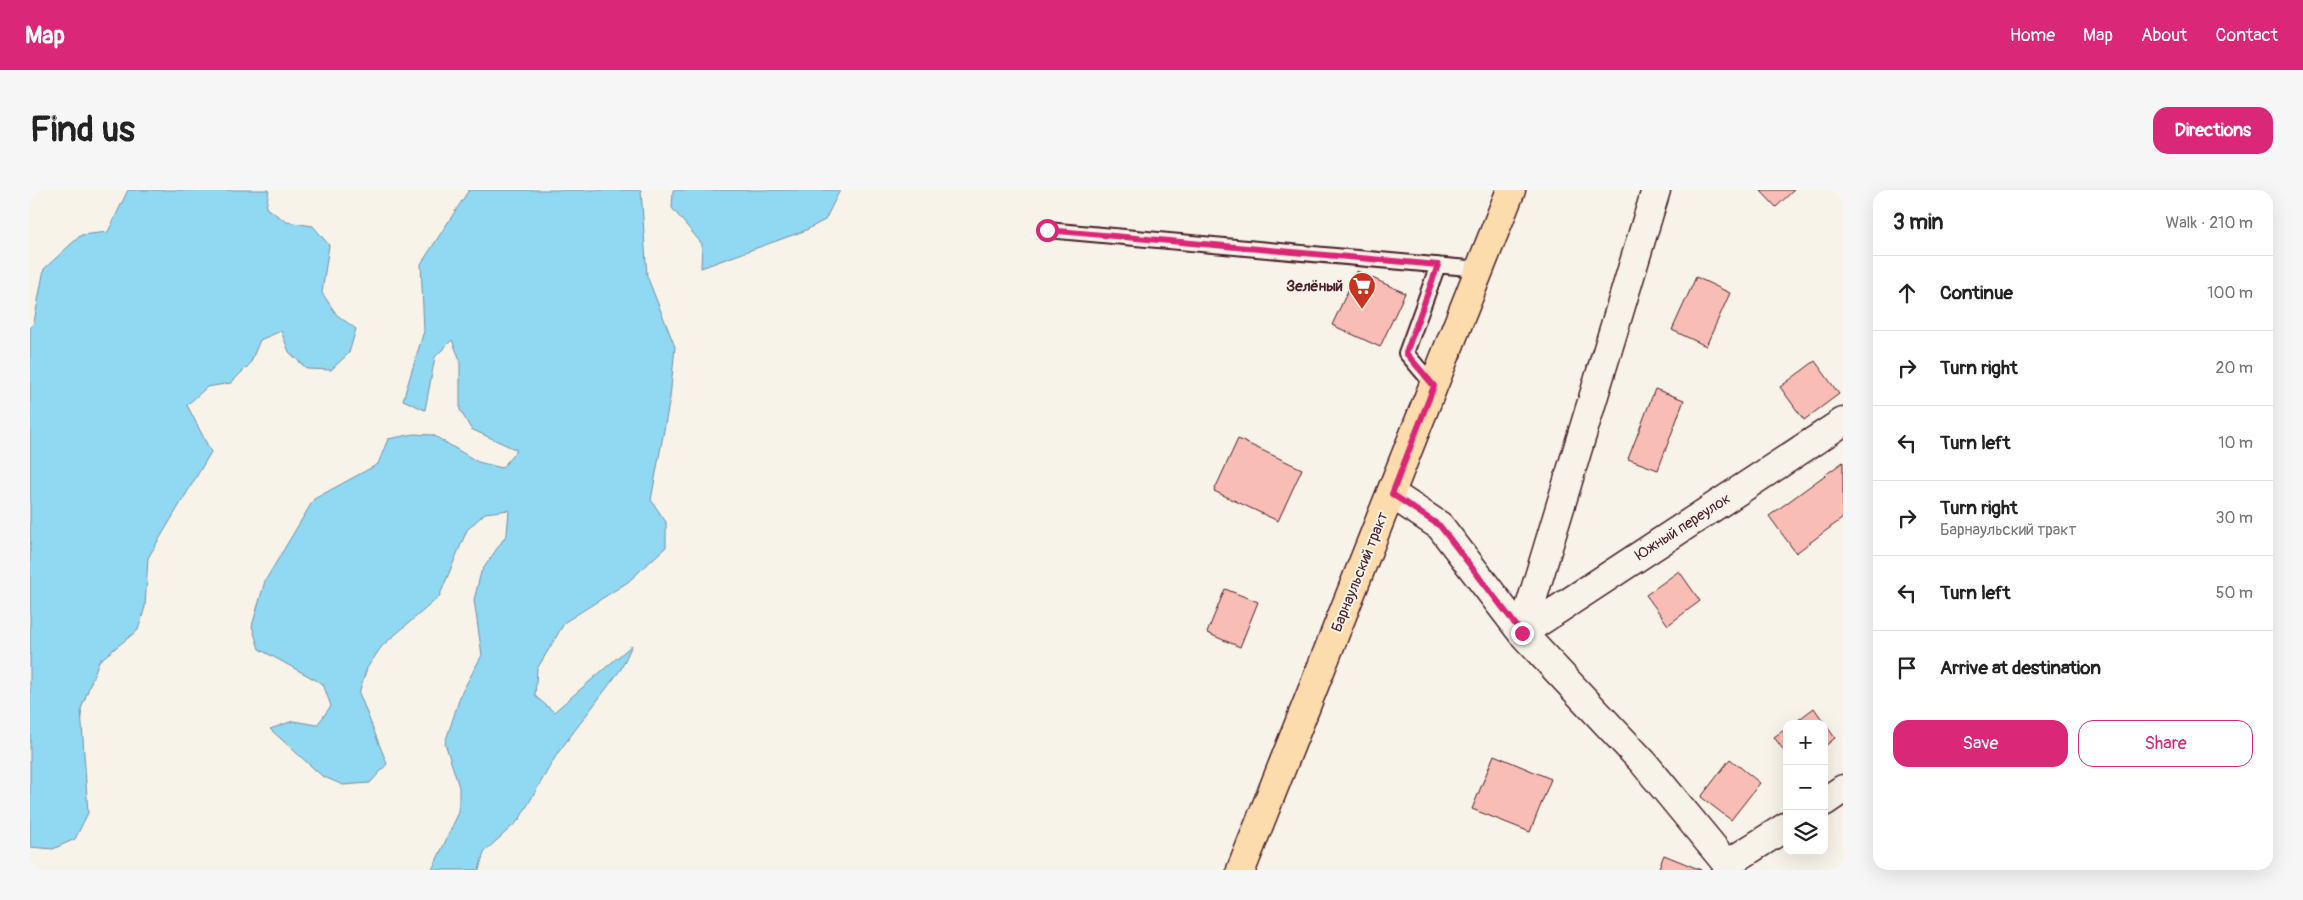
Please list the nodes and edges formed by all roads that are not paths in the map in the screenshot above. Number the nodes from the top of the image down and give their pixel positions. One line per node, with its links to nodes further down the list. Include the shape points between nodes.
1 (1511, 190): 5 (main road, Барнаульский тракт)
2 (1656, 190): 9 (street)
3 (1047, 230): 4 (lane)
4 (1438, 265): 5 (lane); 6 (lane, via 1406,353)
5 (1479, 269): 6 (main road, Барнаульский тракт)
6 (1434, 386): 8 (main road, Барнаульский тракт)
7 (1843, 422): 9 (street, Южный переулок)
8 (1392, 494): 9 (street, via 1440,526); 14 (main road, Барнаульский тракт)
9 (1522, 633): 13 (street, via 1643,762)
10 (1843, 789): 11 (street)
11 (1828, 799)
12 (1783, 829): 13 (street)
13 (1727, 867)
14 (1241, 870)

